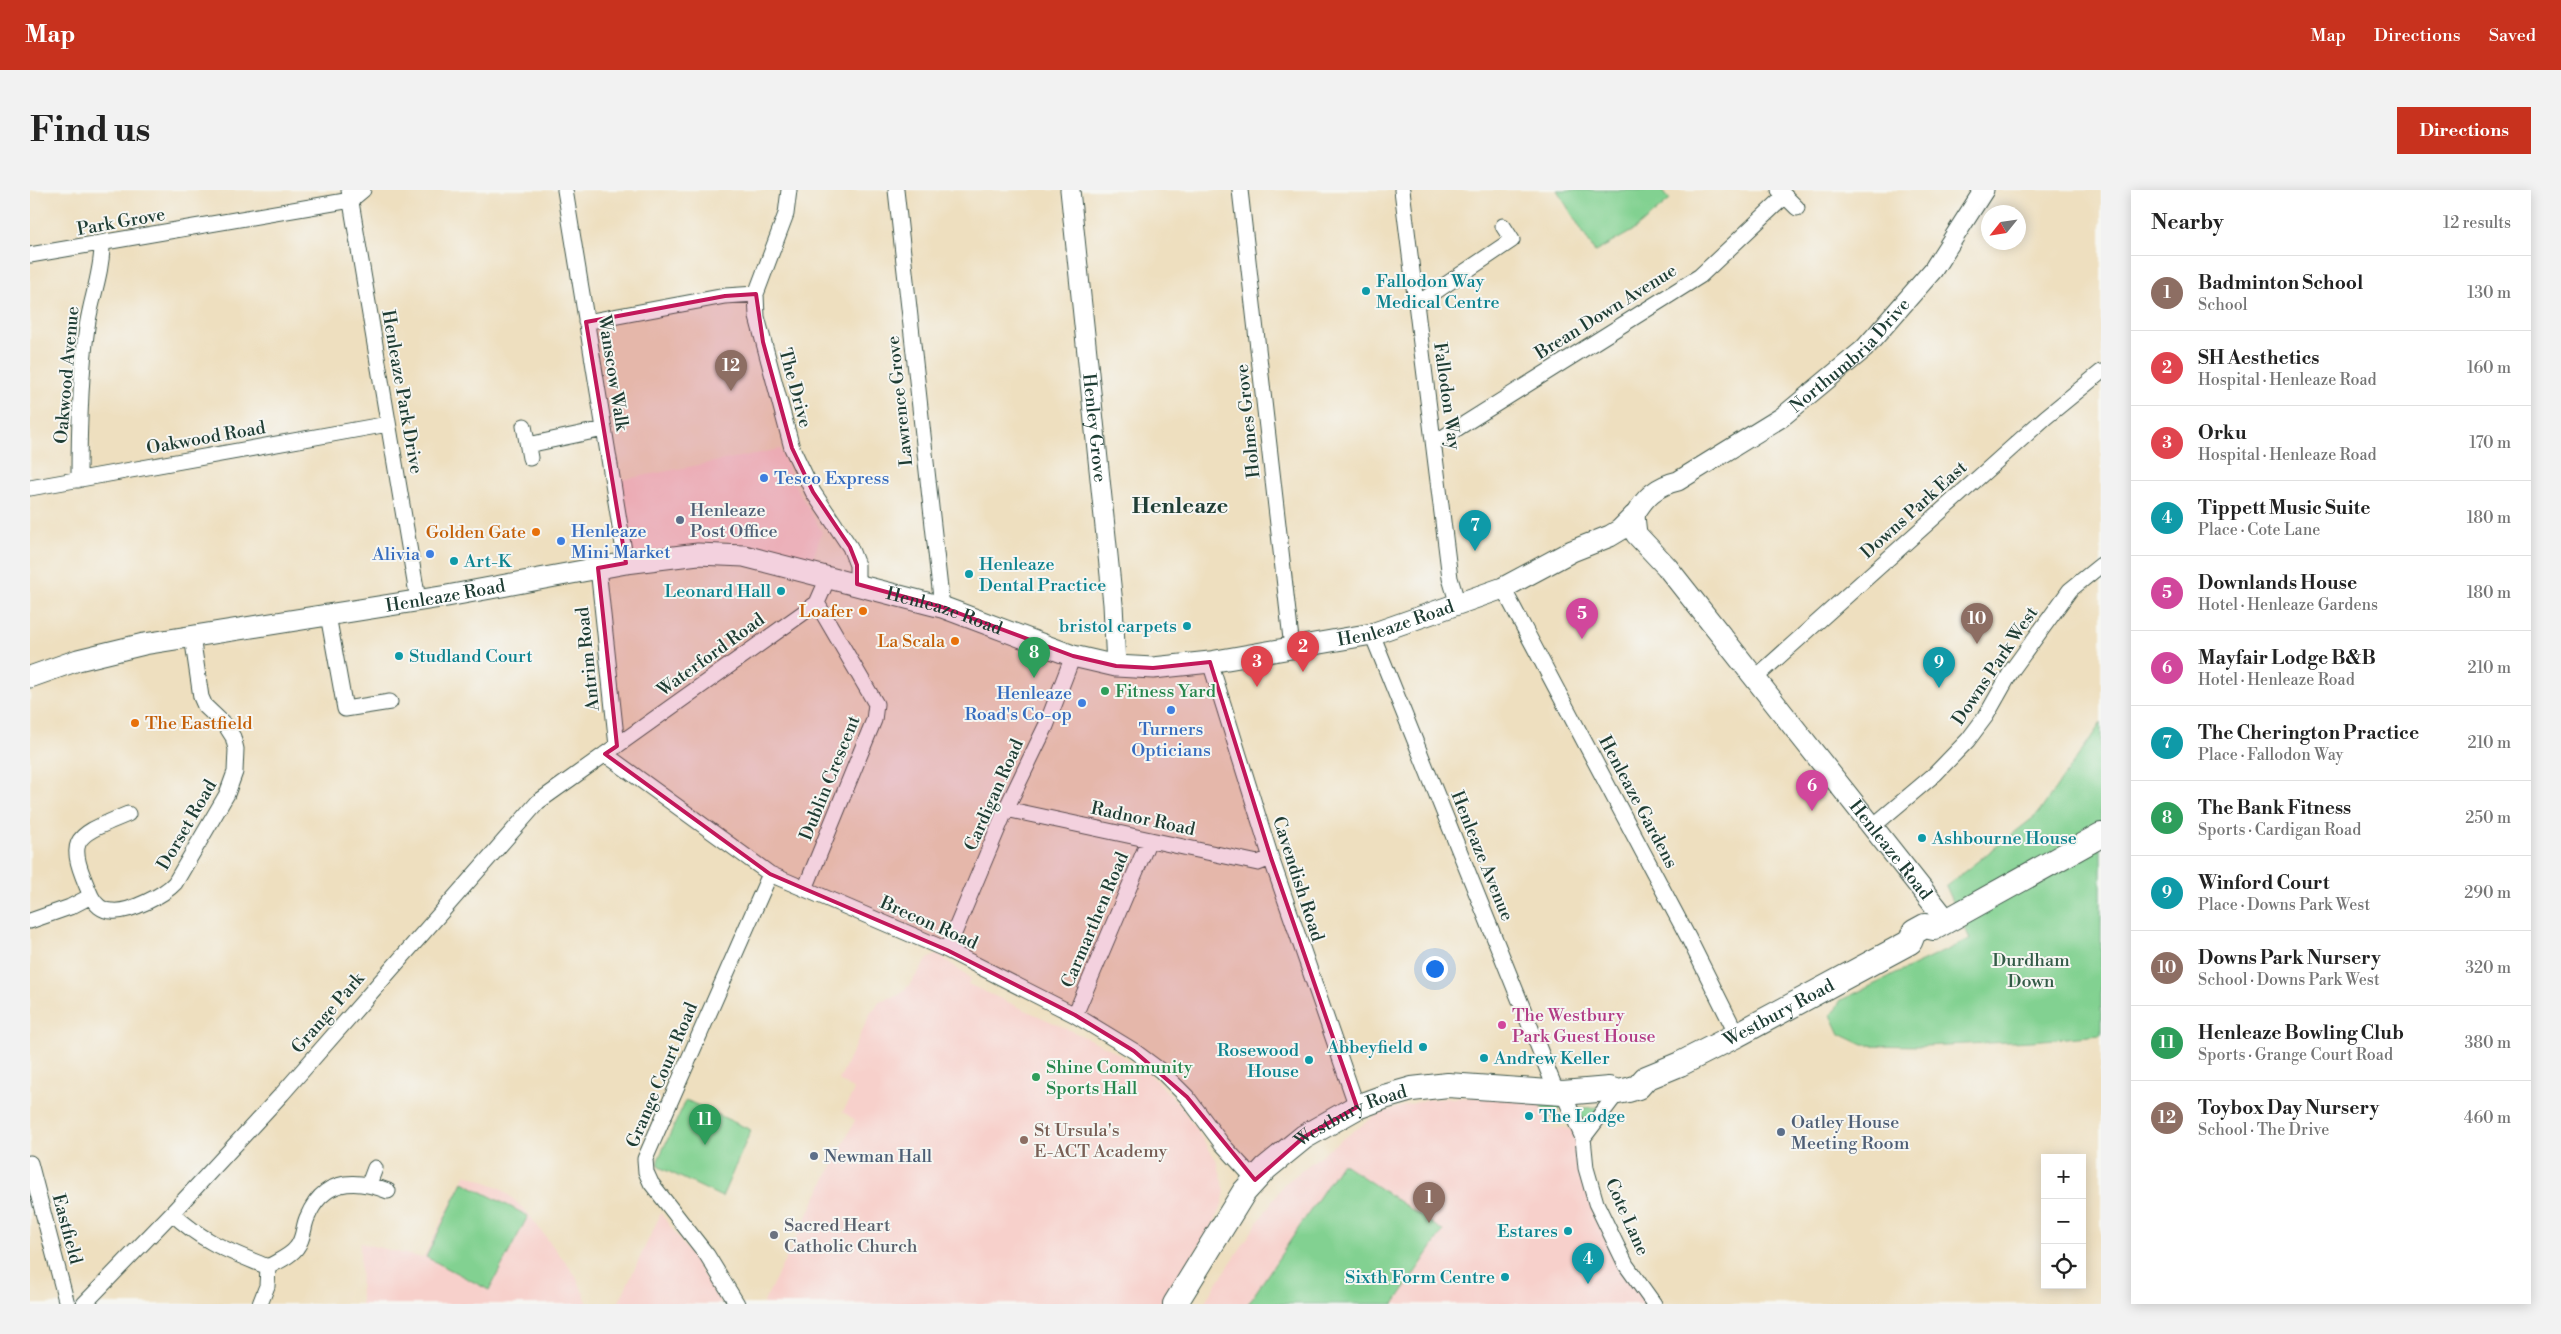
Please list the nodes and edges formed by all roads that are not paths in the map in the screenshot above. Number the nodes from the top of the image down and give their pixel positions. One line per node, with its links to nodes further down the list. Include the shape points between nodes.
1 (565, 190): 16 (street, Wanscow Walk)
2 (789, 190): 14 (street, The Drive, via 786,214)
3 (896, 190): 34 (street, Lawrence Grove)
4 (1070, 190): 41 (street, Henley Grove, via 1114,604)
5 (1240, 190): 38 (street, Holmes Grove)
6 (1402, 190): 15 (street, Fallodon Way)
7 (1984, 190): 24 (street, Northumbria Drive, via 1933,270 1864,349 1782,417 1678,481 1645,497)
8 (354, 193): 12 (street, Park Grove); 18 (street, Henleaze Park Drive)
9 (1782, 193): 10 (street, Brean Down Avenue); 21 (street, Brean Down Avenue, via 1700,276)
10 (1797, 208)
11 (1503, 226): 15 (street, via 1512,240)
12 (102, 245): 13 (street, Park Grove); 22 (street, Oakwood Avenue, via 87,326)
13 (30, 255)
14 (756, 294): 16 (street, via 725,296); 29 (street, The Drive, via 757,317 792,448 813,492 855,558)
15 (1417, 304): 21 (street, Fallodon Way)
16 (586, 322): 20 (street, Wanscow Walk)
17 (2101, 372): 43 (street, Downs Park East, via 2046,417)
18 (388, 424): 22 (street, Oakwood Road); 31 (street, Henleaze Park Drive)
19 (524, 426): 20 (street, via 529,451)
20 (604, 429): 25 (street, Wanscow Walk)
21 (1434, 443): 33 (street, Fallodon Way, via 1450,578)
22 (79, 480): 23 (street, Oakwood Road)
23 (30, 488)
24 (1634, 516): 30 (main road, Henleaze Road, via 1615,517 1572,551); 43 (main road, Henleaze Road, via 1654,534 1667,567)
25 (626, 563): 27 (main road, Henleaze Road); 28 (main road, Henleaze Road, via 720,553)
26 (2101, 565): 48 (street, Downs Park West, via 2070,590 2012,670 1968,740 1935,774)
27 (598, 568): 31 (main road, Henleaze Road); 45 (street, Antrim Road)
28 (828, 578): 29 (main road, Henleaze Road); 32 (street, Waterford Road)
29 (857, 584): 34 (main road, Henleaze Road)
30 (1503, 588): 33 (main road, Henleaze Road); 59 (street, Henleaze Gardens)
31 (418, 600): 35 (main road, Henleaze Road)
32 (816, 603): 45 (street, Waterford Road); 53 (street, Dublin Crescent, via 876,704 874,720)
33 (1458, 605): 36 (main road, Henleaze Road)
34 (942, 607): 39 (main road, Henleaze Road)
35 (328, 615): 37 (main road, Henleaze Road); 44 (street, via 345,709)
36 (1372, 634): 38 (main road, Henleaze Road); 61 (street, Henleaze Avenue)
37 (192, 636): 42 (main road, Henleaze Road, via 98,655); 54 (street, Dorset Road, via 201,697 205,706 226,726 236,748 233,784 175,883 167,891 112,912 95,904)
38 (1292, 648): 40 (main road, Henleaze Road)
39 (1073, 656): 41 (main road, Henleaze Road); 46 (street, Cardigan Road, via 1046,726)
40 (1210, 662): 41 (main road, Henleaze Road, via 1154,668); 51 (street, Cavendish Road)
41 (1116, 666)
42 (30, 677)
43 (1754, 679): 48 (main road, Henleaze Road)
44 (390, 702)
45 (611, 750): 52 (street, Brecon Road); 69 (street, Grange Park, via 538,802 282,1094)
46 (1006, 809): 50 (street, Radnor Road); 57 (street, Cardigan Road)
47 (121, 821): 54 (street, via 87,831 75,849 75,858)
48 (1872, 827): 56 (main road, Henleaze Road)
49 (2101, 835): 56 (main road, Westbury Road)
50 (1149, 840): 51 (street, Radnor Road, via 1258,863); 58 (street, Carmarthen Road)
51 (1271, 858): 62 (street, Cavendish Road)
52 (770, 874): 53 (street, Brecon Road); 74 (street, Grange Court Road, via 645,1159 651,1183 707,1255)
53 (805, 890): 57 (street, Brecon Road)
54 (91, 896): 55 (street)
55 (30, 921)
56 (1941, 925): 59 (main road, Westbury Road, via 1932,937 1919,944 1910,942)
57 (947, 950): 58 (street, Brecon Road)
58 (1074, 1015): 67 (street, Brecon Road, via 1161,1070 1187,1097)
59 (1737, 1035): 60 (main road, Westbury Road, via 1646,1078 1637,1074 1618,1079)
60 (1614, 1091): 61 (main road, Westbury Road); 63 (street)
61 (1560, 1093): 62 (main road, Westbury Road, via 1448,1085 1412,1089); 63 (street, Cote Lane)
62 (1357, 1107): 67 (main road, Westbury Road, via 1304,1137)
63 (1583, 1138): 76 (street, Cote Lane, via 1586,1168 1596,1203 1626,1265)
64 (30, 1163): 71 (street, Eastfield)
65 (375, 1168): 66 (street)
66 (369, 1184): 68 (street); 70 (street, via 348,1183 324,1194 310,1210 296,1248)
67 (1250, 1186): 75 (main road, Westbury Road)
68 (388, 1191)
69 (172, 1213): 70 (street, via 206,1240); 72 (street, Grange Park)
70 (268, 1267): 73 (street, via 267,1286)
71 (67, 1304)
72 (84, 1304)
73 (260, 1304)
74 (737, 1304)
75 (1175, 1304)
76 (1654, 1304)

